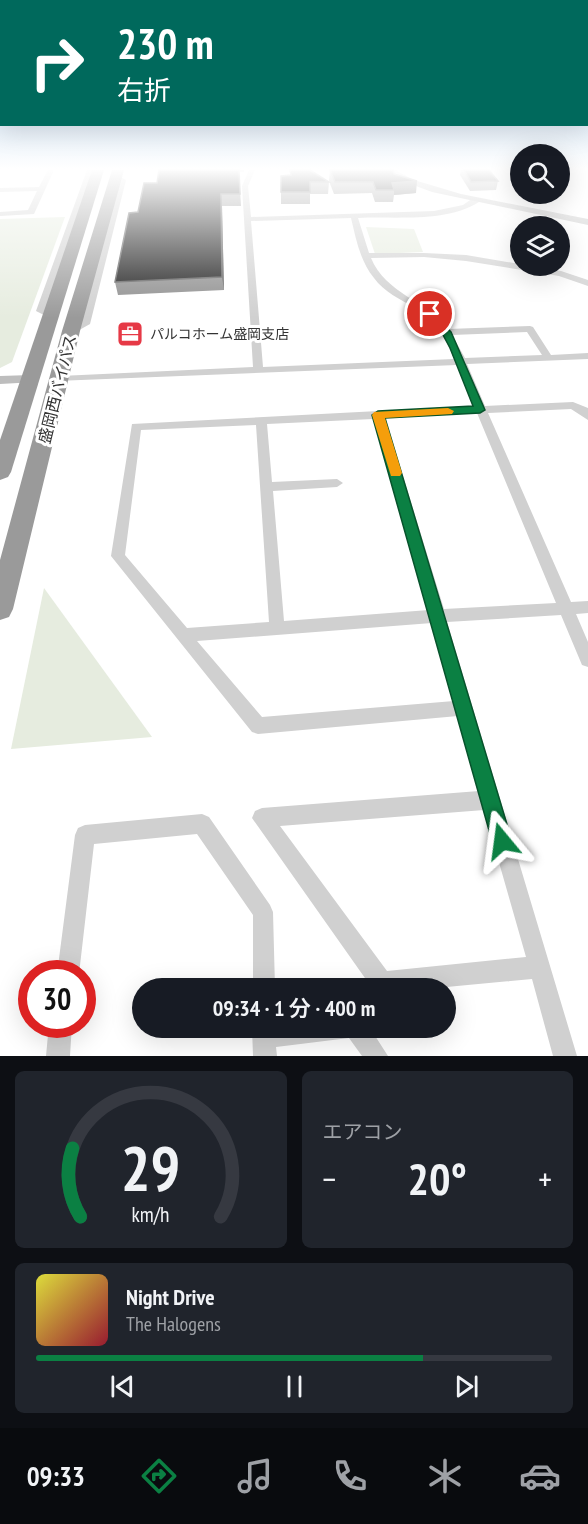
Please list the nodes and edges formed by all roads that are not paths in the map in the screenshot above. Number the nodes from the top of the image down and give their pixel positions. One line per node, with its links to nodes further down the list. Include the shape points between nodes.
1 (73, 219): 8 (street, via 41,311)
2 (91, 219): 8 (highway, 盛岡西バイパス)
3 (99, 219): 14 (highway, 盛岡西バイパス)
4 (247, 219): 13 (street)
5 (355, 219): 6 (street)
6 (367, 256): 7 (street, via 466,258 561,274); 9 (street, via 384,285 430,314)
7 (588, 283)
8 (51, 315): 15 (highway, 盛岡西バイパス)
9 (446, 332): 11 (street, via 530,329); 12 (street)
10 (588, 356): 11 (street)
11 (548, 357): 12 (street)
12 (460, 362): 13 (street); 17 (street)
13 (258, 370): 14 (street)
14 (60, 378): 25 (highway, 盛岡西バイパス)
15 (31, 379): 16 (street); 21 (highway, 盛岡西バイパス)
16 (0, 380)
17 (480, 410): 18 (street); 19 (street, via 573,405); 26 (street)
18 (378, 415): 20 (street); 27 (street)
19 (588, 416)
20 (261, 420): 23 (street); 29 (street, via 136,427 118,556)
21 (0, 472)
22 (337, 483): 23 (street)
23 (265, 487): 28 (street)
24 (588, 607): 26 (street)
25 (0, 609)
26 (564, 609): 27 (street); 30 (street)
27 (438, 616): 28 (street); 31 (street)
28 (277, 628): 29 (street)
29 (183, 635): 31 (street, via 258,726)
30 (588, 660)
31 (463, 708): 32 (street)
32 (490, 800): 34 (street); 34 (street, via 261,818 382,983)
33 (70, 960): 35 (street, via 85,835 202,824 263,912)
34 (537, 967): 40 (street)
35 (264, 978)
36 (60, 1038): 38 (street)
37 (363, 1038): 39 (street)
38 (58, 1056)
39 (376, 1056)
40 (564, 1056)

